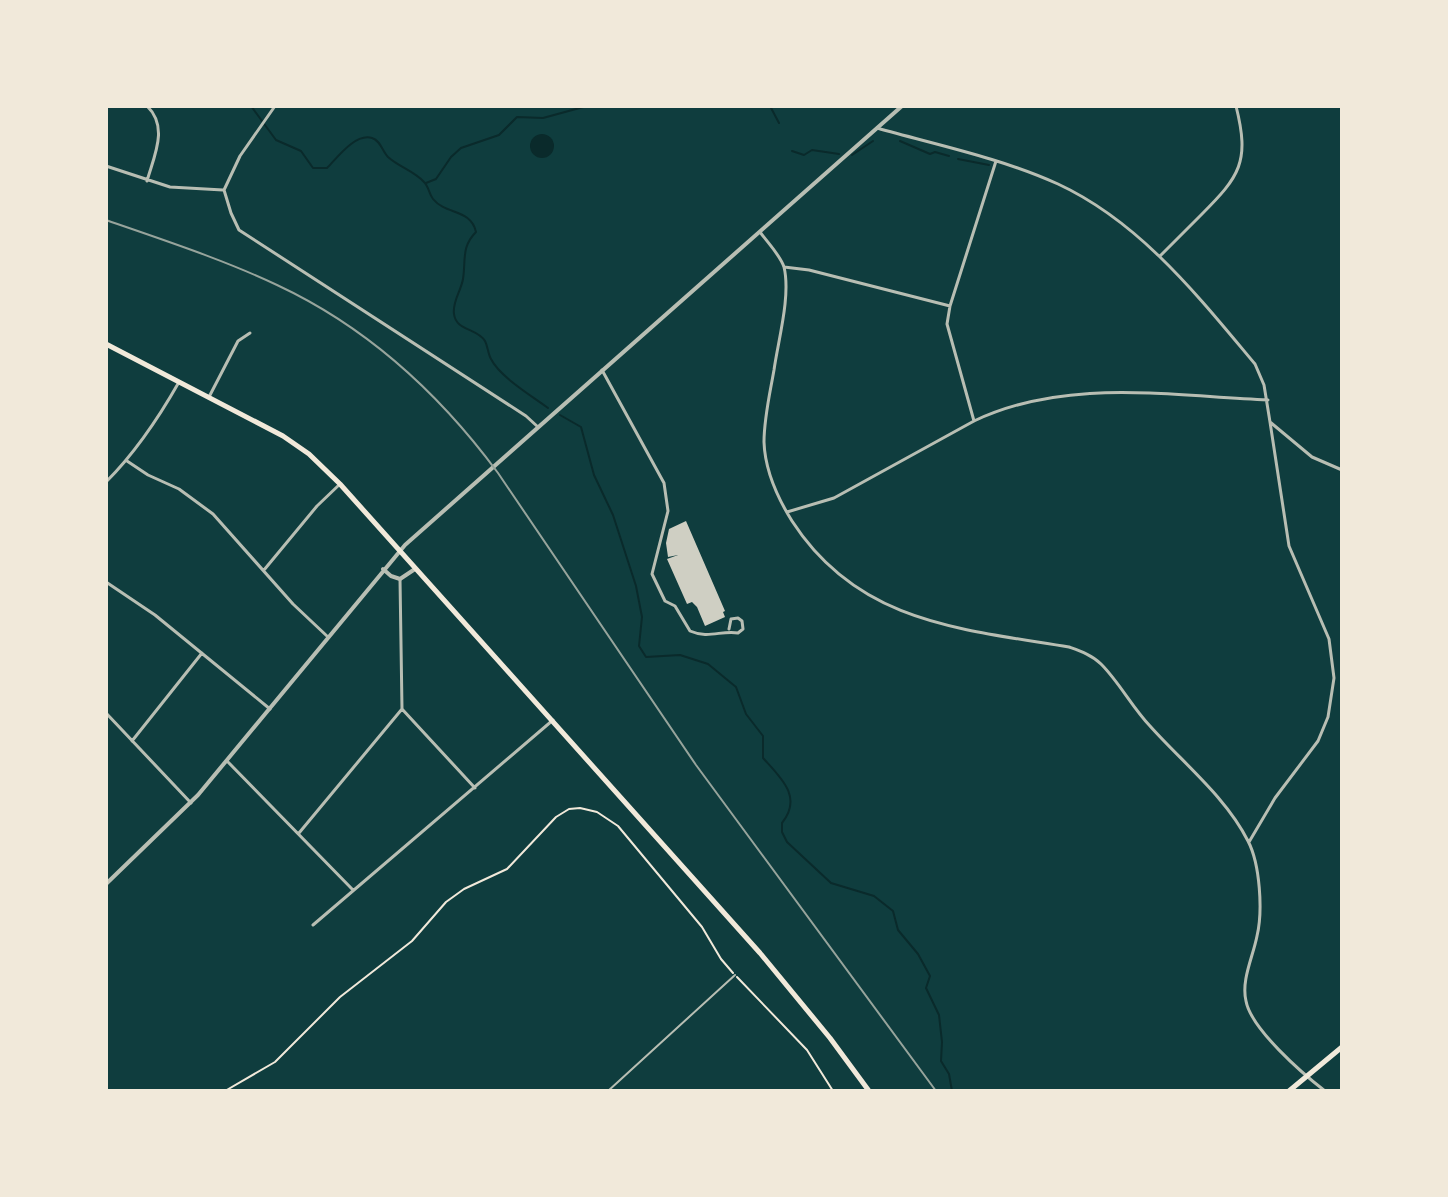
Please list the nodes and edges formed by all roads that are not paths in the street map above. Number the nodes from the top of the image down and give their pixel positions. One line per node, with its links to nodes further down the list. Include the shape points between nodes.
1 (147, 106): 8 (street, via 159,132)
2 (275, 106): 9 (street)
3 (902, 106): 5 (street)
4 (1236, 106): 11 (street, via 1242,130 1236,177)
5 (877, 128): 6 (street); 10 (street)
6 (996, 161): 11 (street, via 1092,203); 13 (street)
7 (106, 166): 8 (street)
8 (147, 181): 9 (street)
9 (224, 190): 22 (street, via 239,230)
10 (759, 231): 12 (street); 16 (street)
11 (1160, 256): 19 (street, via 1255,364)
12 (784, 267): 13 (street); 27 (street, via 785,295 764,443 775,491)
13 (950, 306): 20 (street, via 947,324)
14 (250, 333): 18 (street, via 238,341)
15 (106, 344): 17 (main road)
16 (602, 370): 22 (street); 34 (street, via 664,483 668,511 653,563 655,584 690,631 709,636)
17 (179, 382): 18 (main road); 23 (street)
18 (209, 397): 26 (main road, via 283,436)
19 (1268, 400): 20 (street, via 1102,391 1029,401); 21 (street)
20 (974, 421): 27 (street, via 834,498)
21 (1270, 422): 24 (street, via 1312,457); 46 (street, via 1289,546 1329,639 1334,678 1318,741)
22 (538, 427): 28 (street)
23 (127, 461): 25 (street); 31 (street, via 213,514)
24 (1342, 470)
25 (106, 482)
26 (340, 484): 28 (main road); 31 (street)
27 (787, 512): 46 (street, via 830,567 865,595 940,625 1069,647 1100,664)
28 (399, 551): 29 (street); 30 (main road)
29 (383, 569): 32 (street); 35 (street)
30 (415, 569): 32 (street); 40 (main road)
31 (264, 570): 35 (street)
32 (400, 579): 38 (street)
33 (106, 582): 36 (street)
34 (729, 629)
35 (328, 637): 37 (street)
36 (202, 653): 37 (street); 41 (street)
37 (270, 709): 42 (street)
38 (402, 709): 43 (street); 45 (street)
39 (106, 713): 41 (street)
40 (553, 720): 43 (street); 54 (main road, via 760,953)
41 (132, 741): 44 (street)
42 (227, 761): 44 (street); 45 (street)
43 (475, 788): 48 (street)
44 (191, 803): 47 (street)
45 (299, 833): 48 (street)
46 (1249, 842): 52 (street, via 1260,908 1245,1001 1256,1022)
47 (106, 884)
48 (353, 890): 49 (street)
49 (313, 925)
50 (735, 975): 53 (lane)
51 (1342, 1047): 52 (main road)
52 (1307, 1078): 55 (main road); 56 (street)
53 (608, 1091)
54 (869, 1091)
55 (1289, 1091)
56 (1325, 1091)

